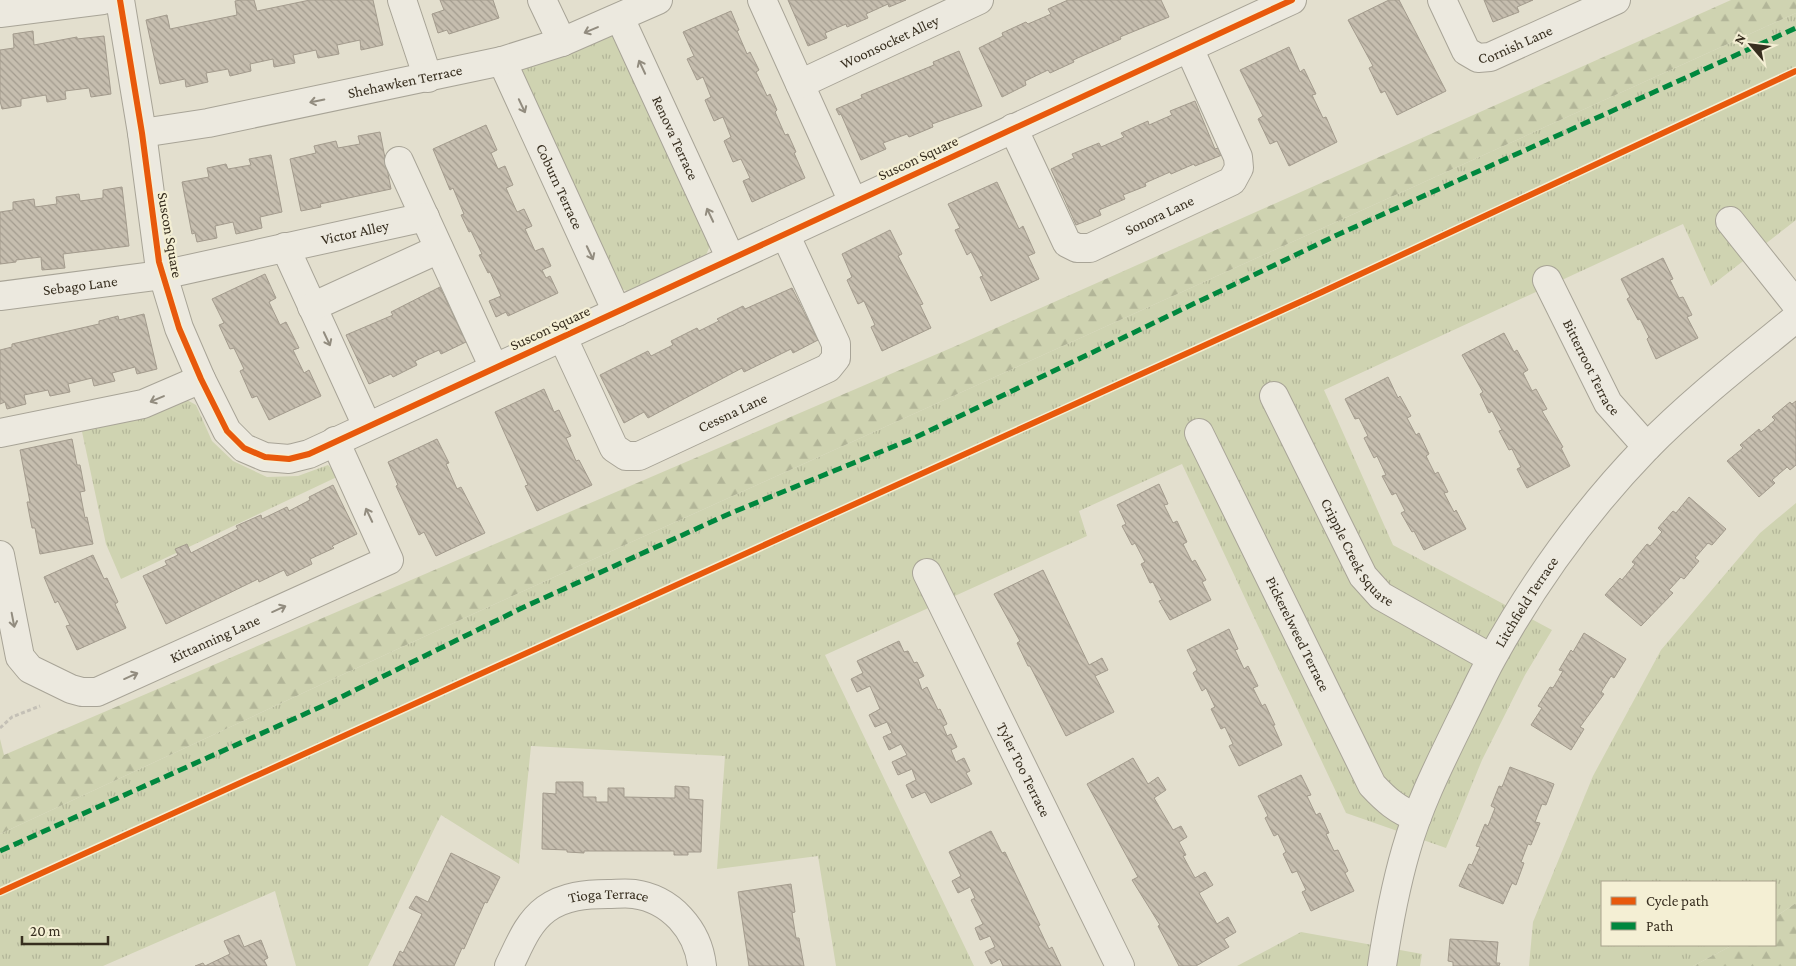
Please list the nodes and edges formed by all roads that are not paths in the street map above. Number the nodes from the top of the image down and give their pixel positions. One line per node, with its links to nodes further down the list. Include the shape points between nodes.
1 (103, 0): 11 (street)
2 (120, 0): 19 (street, Suscon Square)
3 (402, 0): 16 (street)
4 (542, 0): 13 (street)
5 (658, 0): 12 (street, Shehawken Terrace)
6 (762, 0): 17 (street)
7 (979, 0): 17 (street, Woonsocket Alley)
8 (1292, 0): 14 (street, Suscon Square)
9 (1442, 0): 10 (street, Cornish Lane, via 1466,51 1478,58 1490,57)
10 (1616, 0)
11 (0, 13)
12 (620, 18): 13 (street, Shehawken Terrace, one-way to 13); 27 (street, Renova Terrace, one-way to 12)
13 (562, 42): 15 (street, Shehawken Terrace)
14 (1189, 48): 18 (street, Suscon Square); 18 (street, Sonora Lane, via 1238,157 1239,168 1232,181 1090,248 1077,248 1067,243)
15 (502, 61): 16 (street, Shehawken Terrace); 33 (street, Coburn Terrace, one-way to 33)
16 (428, 78): 19 (street, Shehawken Terrace, one-way to 19, via 208,123)
17 (800, 84): 21 (street)
18 (1013, 128): 21 (street, Suscon Square)
19 (142, 133): 28 (street, Suscon Square)
20 (399, 161): 22 (street)
21 (854, 202): 24 (street, Suscon Square)
22 (425, 217): 25 (street, Victor Alley); 26 (street)
23 (1730, 222): 31 (street)
24 (785, 234): 27 (street, Suscon Square); 35 (street, Cessna Lane, via 836,344 836,358 828,368 648,452 626,456 614,448)
25 (285, 247): 28 (street, Victor Alley); 32 (street)
26 (439, 249): 32 (street); 36 (street)
27 (731, 259): 33 (street, Suscon Square)
28 (162, 275): 30 (street, Sebago Lane); 37 (street, Suscon Square, via 179,328)
29 (1547, 280): 43 (street, Bitterroot Terrace, via 1608,404)
30 (0, 296)
31 (1796, 304)
32 (312, 308): 39 (street, one-way to 39)
33 (617, 312): 35 (street, Suscon Square)
34 (1796, 318): 43 (street, Litchfield Terrace, via 1706,391)
35 (562, 336): 36 (street, Suscon Square)
36 (494, 368): 39 (street, Suscon Square)
37 (201, 379): 40 (street, one-way to 40, via 143,404); 42 (street, Suscon Square, via 227,431 244,448 265,457 288,458 309,454)
38 (1274, 396): 46 (street, Cripple Creek Square, via 1363,576 1381,596)
39 (366, 426): 42 (street, Suscon Square)
40 (0, 433)
41 (1199, 433): 47 (street, Pickerelweed Terrace, via 1372,785 1389,803)
42 (335, 441): 44 (street, Kittanning Lane, one-way to 42, via 20,657 30,669 71,689 97,692 389,560)
43 (1647, 447): 46 (street, Litchfield Terrace, via 1578,527 1528,597)
44 (0, 555)
45 (927, 573): 50 (street, Tyler Too Terrace)
46 (1491, 658): 47 (street, Litchfield Terrace)
47 (1417, 817): 51 (street, Litchfield Terrace, via 1389,916)
48 (509, 966): 49 (street, Tioga Terrace, via 529,926 546,909 566,898 590,894 634,894 657,901 677,914 693,933)
49 (702, 966)
50 (1120, 966)
51 (1382, 966)

